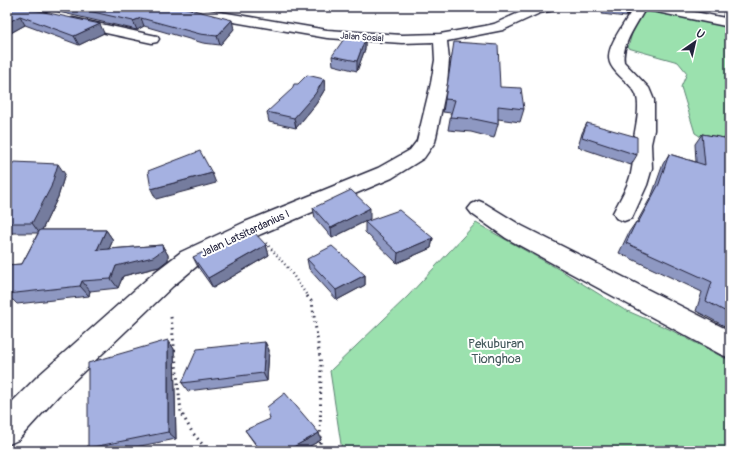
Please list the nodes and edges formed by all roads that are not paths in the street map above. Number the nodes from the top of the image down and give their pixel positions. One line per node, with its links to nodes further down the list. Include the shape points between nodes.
1 (44, 7): 7 (street)
2 (170, 7): 10 (street, Jalan Sosial, via 333,35 394,39)
3 (550, 7): 10 (street, Jalan Sosial, via 536,10 498,27)
4 (640, 7): 13 (street, via 619,45 616,56 617,63 643,91 646,100 642,168)
5 (652, 7): 9 (street)
6 (7, 11): 7 (street)
7 (30, 12): 8 (street); 11 (street)
8 (7, 20)
9 (730, 23)
10 (440, 38): 15 (street, Jalan Latsitardanius I, via 440,82 426,142 417,154 385,173 253,228 189,259 48,386)
11 (152, 39)
12 (479, 209): 14 (street, via 514,232)
13 (624, 213)
14 (730, 345)
15 (7, 429)

